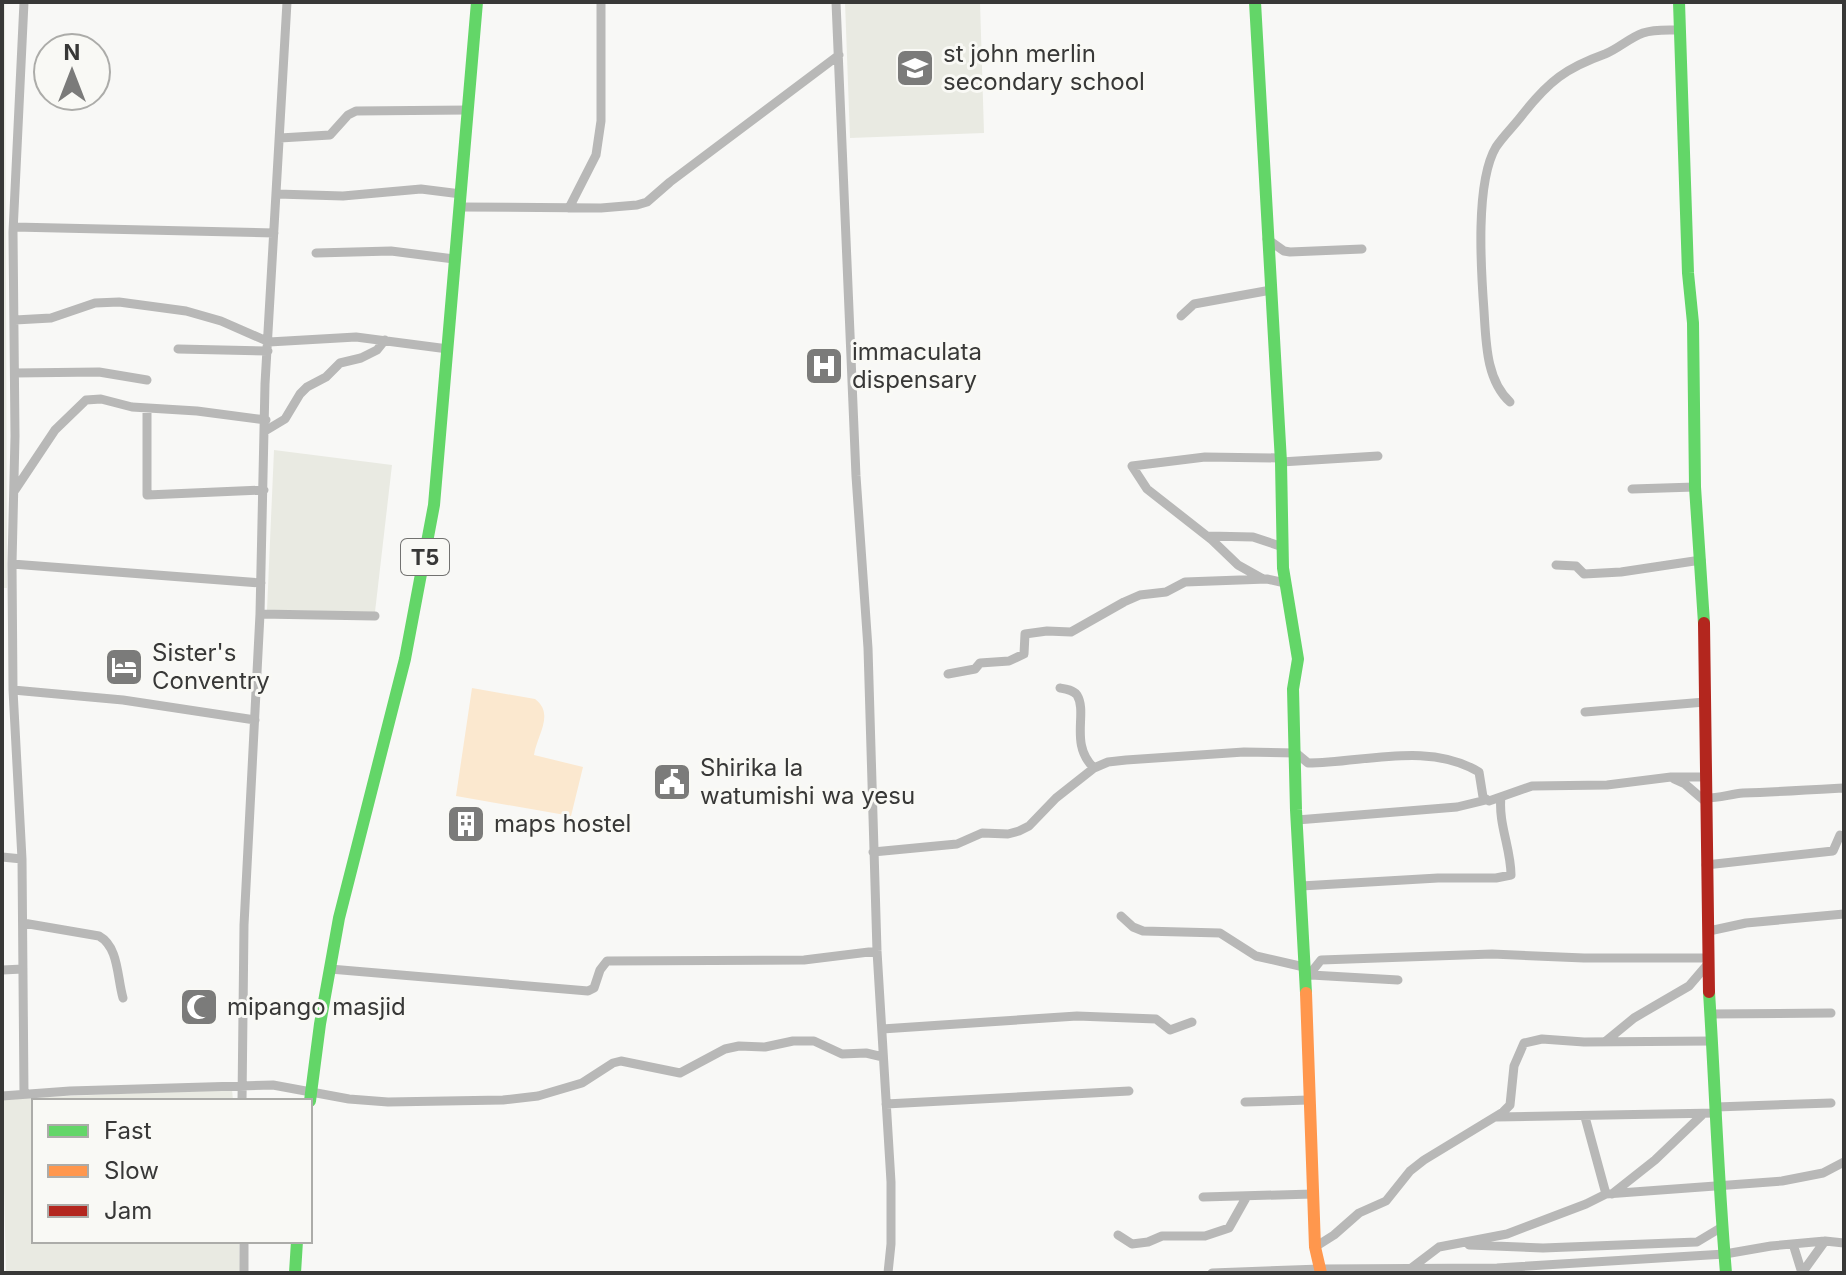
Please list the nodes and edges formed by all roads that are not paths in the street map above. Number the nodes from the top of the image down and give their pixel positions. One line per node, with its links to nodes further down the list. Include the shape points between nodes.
1 (24, 2): 15 (street)
2 (287, 2): 11 (street)
3 (477, 2): 10 (main road, T5)
4 (601, 2): 14 (street, via 596,155)
5 (836, 2): 9 (street)
6 (1255, 2): 17 (main road)
7 (1679, 2): 8 (main road)
8 (1679, 30): 30 (street, via 1643,33 1566,70 1495,149 1483,200 1482,287 1490,362 1500,393); 36 (main road)
9 (839, 55): 14 (street, via 647,202); 68 (street)
10 (468, 110): 11 (street, via 356,111 330,135); 13 (main road, T5)
11 (280, 138): 12 (street)
12 (277, 194): 13 (street, via 343,196 421,189); 16 (street)
13 (460, 200): 14 (street); 20 (main road, T5)
14 (569, 208)
15 (14, 227): 16 (street); 23 (street)
16 (274, 233): 25 (street)
17 (1267, 239): 18 (street, via 1290,252); 21 (main road)
18 (1362, 249)
19 (316, 253): 20 (street, via 391,251)
20 (454, 259): 27 (main road, T5)
21 (1271, 290): 22 (street, via 1194,304); 35 (main road)
22 (1181, 316)
23 (15, 320): 25 (street, via 51,318 95,303 119,302 221,321); 28 (street)
24 (385, 340): 25 (street, via 356,337); 27 (street); 33 (street, via 377,350 340,363 307,387 285,419)
25 (269, 347): 26 (street); 32 (street)
26 (178, 349)
27 (448, 349): 80 (main road, T5, via 434,505 416,606)
28 (15, 373): 29 (street, via 99,372); 39 (street)
29 (147, 380)
30 (1510, 402)
31 (147, 409): 32 (street); 38 (street, via 147,495); 39 (street, via 86,400 55,430)
32 (266, 420): 33 (street)
33 (265, 431): 38 (street)
34 (1378, 456): 35 (street)
35 (1281, 460): 40 (street, via 1205,457 1132,466 1147,489); 41 (main road)
36 (1695, 487): 37 (street); 42 (main road)
37 (1632, 489)
38 (264, 490): 46 (street)
39 (14, 491): 43 (street)
40 (1208, 536): 41 (street, via 1253,537); 45 (street, via 1238,565)
41 (1283, 547): 47 (main road)
42 (1701, 560): 44 (street, via 1584,574 1576,566); 55 (main road)
43 (12, 564): 46 (street); 49 (street)
44 (1556, 565)
45 (1263, 579): 47 (street); 52 (street, via 1185,582 1166,592 1140,595 1071,632 1025,634 1024,654 1016,658)
46 (261, 583): 50 (street)
47 (1285, 583): 58 (main road, via 1298,659 1293,689)
48 (2, 596): 49 (street)
49 (14, 596): 54 (street)
50 (260, 614): 51 (street); 57 (street)
51 (375, 616)
52 (948, 674)
53 (1060, 688): 59 (street, via 1079,699 1082,750)
54 (13, 690): 57 (street); 70 (street)
55 (1705, 702): 56 (street); 61 (main road)
56 (1585, 712)
57 (255, 720): 92 (street)
58 (1296, 753): 59 (street, via 1126,760); 64 (street, via 1308,763 1389,756 1455,760 1479,772); 66 (main road)
59 (1094, 768): 68 (street, via 1019,831 982,833 957,844)
60 (1671, 777): 61 (street); 63 (street, via 1532,786); 65 (street)
61 (1707, 777): 65 (main road)
62 (1844, 788): 65 (street)
63 (1501, 797): 64 (street); 72 (street, via 1511,875)
64 (1486, 800): 66 (street)
65 (1706, 800): 71 (main road)
66 (1297, 820): 72 (main road)
67 (1840, 835): 71 (street, via 1833,851)
68 (873, 852): 77 (street)
69 (2, 857): 70 (street)
70 (22, 859): 75 (street)
71 (1706, 865): 76 (main road)
72 (1301, 886): 82 (main road)
73 (1844, 914): 76 (street)
74 (1121, 916): 82 (street, via 1143,931 1220,933 1256,956)
75 (23, 923): 79 (street); 84 (street, via 106,940)
76 (1709, 931): 78 (main road)
77 (877, 951): 80 (street, via 804,960 612,960 604,963 588,991); 88 (street)
78 (1707, 962): 82 (street, via 1492,954 1321,960); 86 (main road); 89 (street, via 1689,986)
79 (23, 969): 81 (street); 94 (street)
80 (330, 969): 96 (main road, T5)
81 (2, 970)
82 (1307, 974): 83 (street); 98 (main road)
83 (1398, 980)
84 (123, 998)
85 (1831, 1013): 86 (street)
86 (1710, 1014): 90 (main road)
87 (1192, 1022): 88 (street, via 1170,1030 1156,1019 1077,1016)
88 (882, 1029): 91 (street)
89 (1606, 1041): 90 (street); 104 (street, via 1524,1043 1514,1066 1510,1105)
90 (1712, 1041): 102 (main road)
91 (883, 1057): 96 (street, via 842,1054 810,1039 725,1049 680,1073 621,1061 582,1083 503,1100 388,1102); 101 (street)
92 (242, 1086): 94 (street); 96 (street, via 273,1085); 97 (street)
93 (1129, 1091): 101 (street)
94 (24, 1094): 95 (street)
95 (2, 1096)
96 (310, 1096)
97 (242, 1099)
98 (1308, 1100): 99 (street); 108 (main road)
99 (1245, 1102)
100 (1831, 1103): 102 (street)
101 (886, 1104): 128 (street, via 892,1212)
102 (1716, 1110): 103 (street); 107 (main road)
103 (1702, 1115): 105 (street); 109 (street)
104 (1493, 1117): 105 (street); 120 (street, via 1424,1160 1386,1201 1359,1213)
105 (1585, 1117): 109 (street)
106 (1844, 1162): 107 (street, via 1823,1173 1782,1181)
107 (1718, 1184): 109 (street); 112 (main road)
108 (1313, 1194): 110 (street); 120 (main road)
109 (1609, 1194): 119 (street, via 1507,1234)
110 (1247, 1196): 111 (street); 113 (street, via 1229,1228 1205,1236 1162,1236 1132,1244)
111 (1203, 1197)
112 (1722, 1227): 119 (street, via 1697,1242 1543,1248); 121 (main road)
113 (1118, 1235)
114 (1825, 1241): 117 (street); 118 (street); 131 (street)
115 (244, 1243): 126 (street)
116 (297, 1243): 127 (main road)
117 (1844, 1243)
118 (1793, 1244): 121 (street); 131 (street)
119 (1450, 1245): 122 (street)
120 (1315, 1247): 123 (main road)
121 (1725, 1254): 124 (street); 130 (main road)
122 (1410, 1269): 123 (street); 124 (street)
123 (1321, 1271): 125 (street)
124 (1459, 1271)
125 (1242, 1272): 129 (street)
126 (244, 1273)
127 (295, 1273)
128 (888, 1273)
129 (1212, 1273)
130 (1726, 1273)
131 (1802, 1273)

